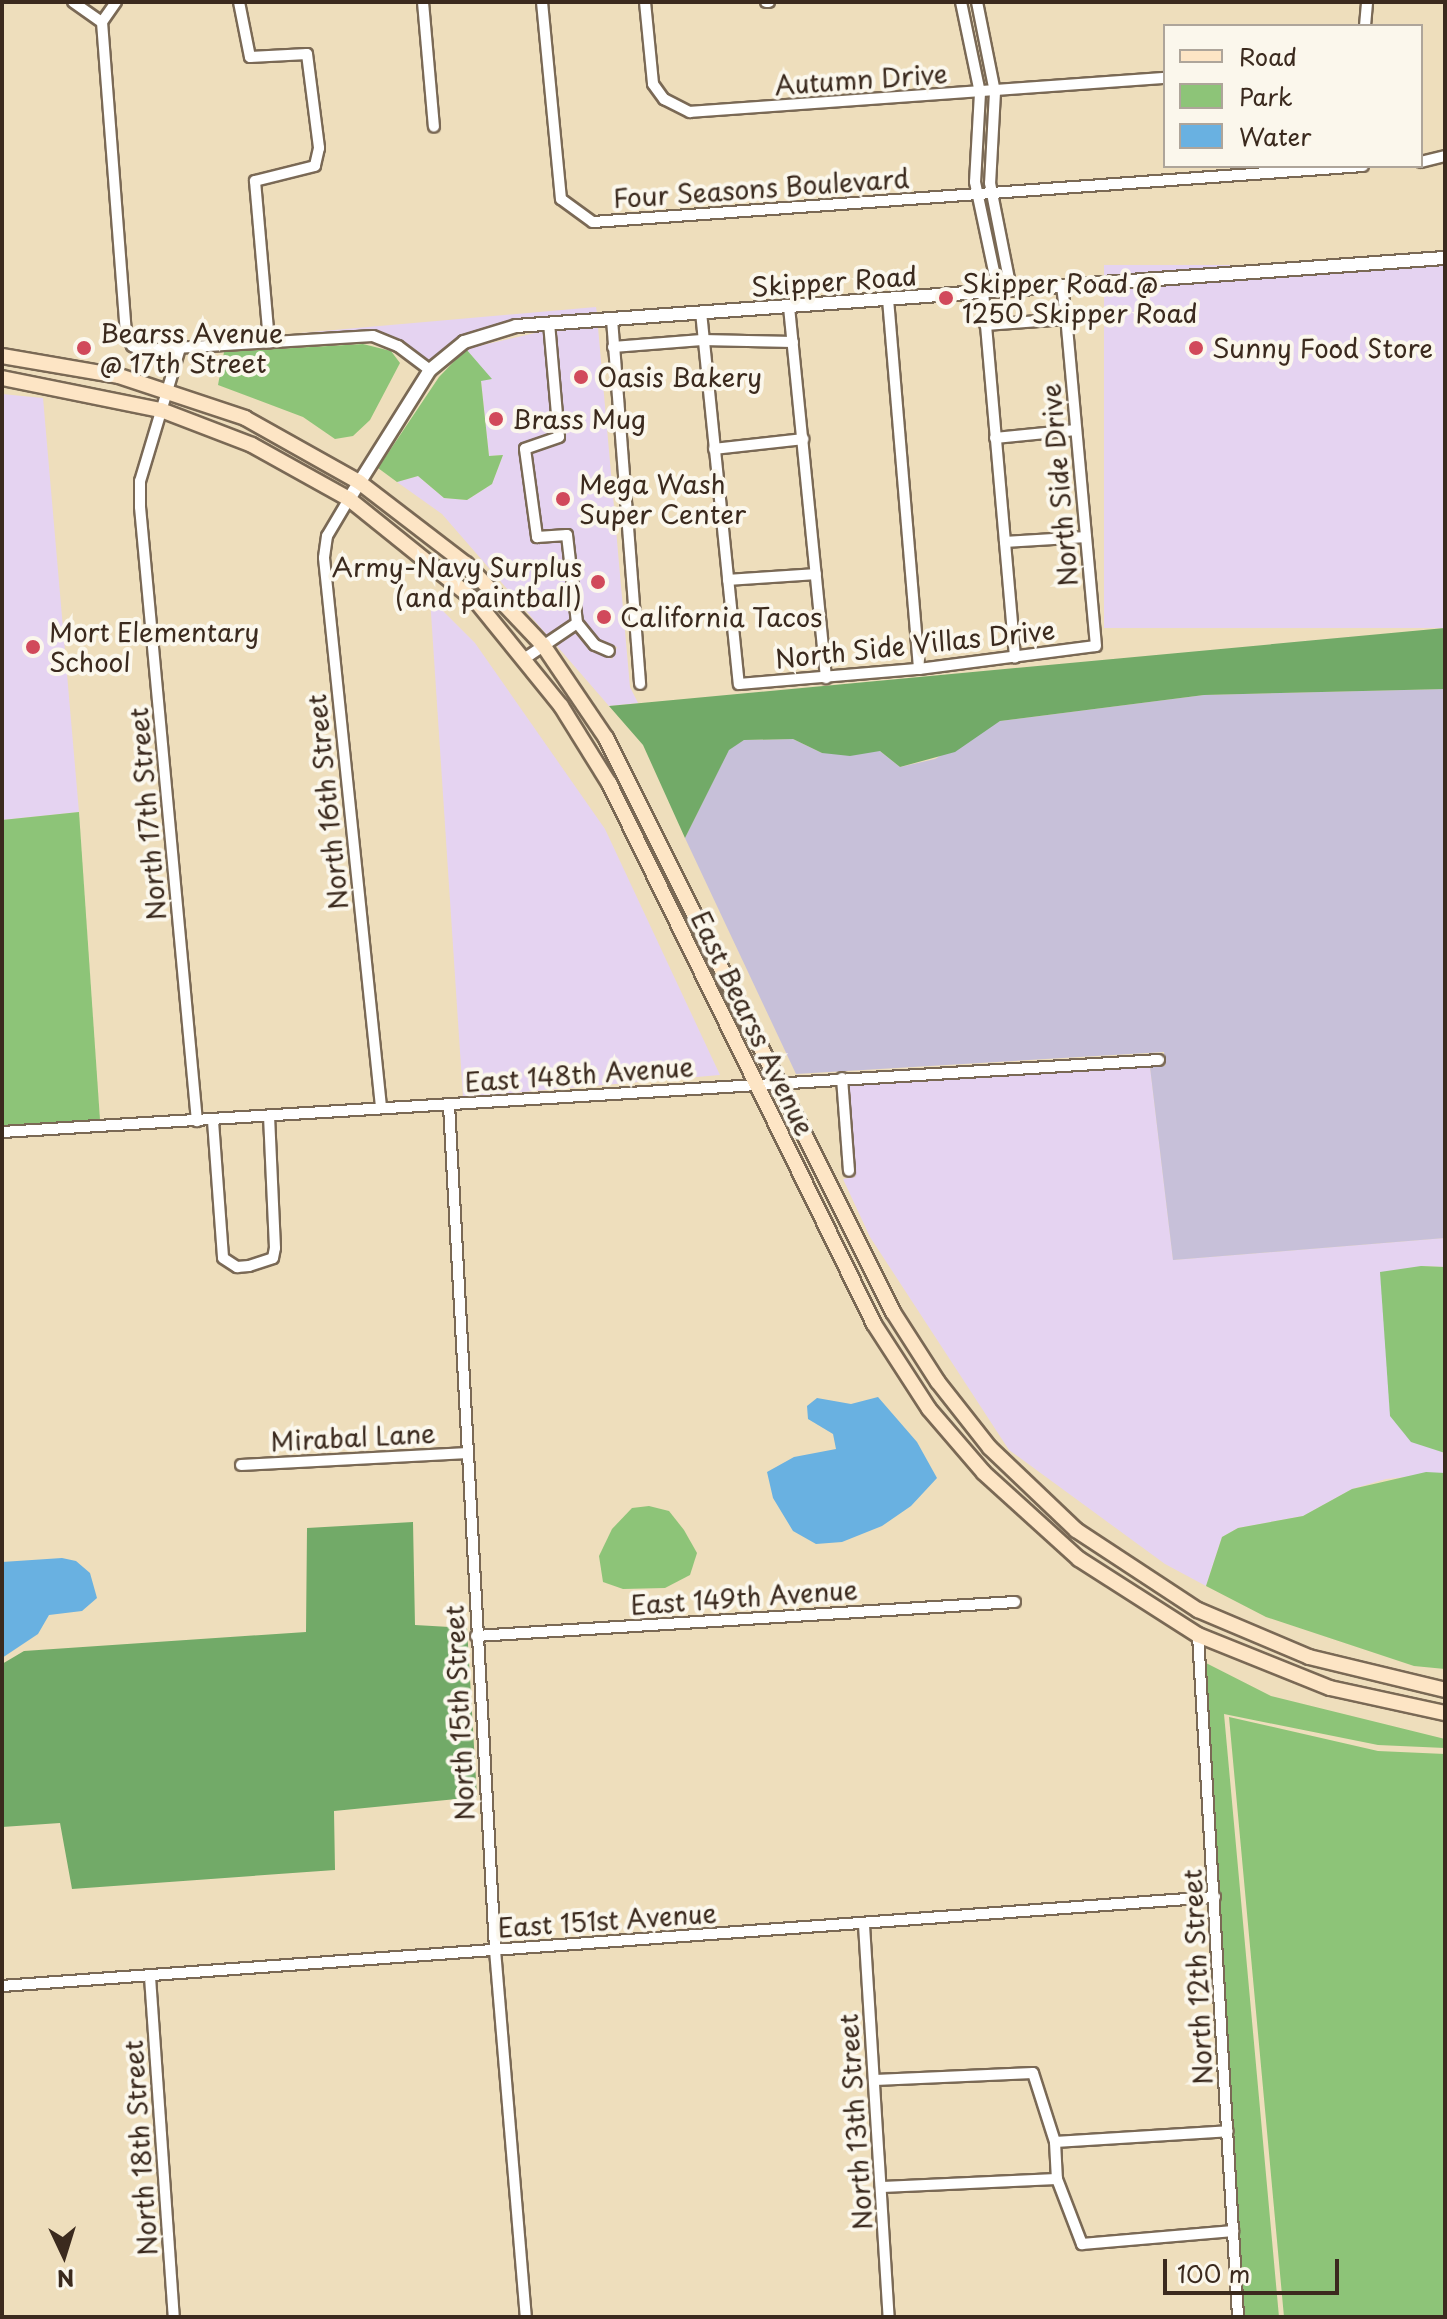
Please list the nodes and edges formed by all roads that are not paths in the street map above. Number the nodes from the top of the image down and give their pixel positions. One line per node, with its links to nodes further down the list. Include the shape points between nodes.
1 (73, 2): 10 (street)
2 (116, 2): 10 (street)
3 (239, 2): 33 (street, via 250,57 307,54 319,148 315,166 255,181)
4 (423, 2): 15 (street)
5 (542, 2): 20 (street, Four Seasons Boulevard, via 561,199 593,222)
6 (645, 2): 14 (street, Autumn Drive, via 653,84 664,99 690,112)
7 (961, 2): 14 (street)
8 (977, 2): 13 (street)
9 (1367, 2): 11 (street)
10 (102, 22): 36 (street, via 126,334 132,346)
11 (1365, 24)
12 (1163, 78): 13 (street, Autumn Drive)
13 (995, 92): 14 (street, Autumn Drive); 19 (street)
14 (980, 93): 20 (street)
15 (434, 127)
16 (1445, 156): 17 (street)
17 (1423, 162)
18 (1336, 168): 19 (street, Four Seasons Boulevard)
19 (992, 194): 20 (street, Four Seasons Boulevard); 23 (street)
20 (978, 195): 23 (street)
21 (1445, 258): 22 (street, Skipper Road)
22 (1062, 286): 23 (street, Skipper Road); 29 (street, North Side Drive)
23 (1004, 290): 24 (street, Skipper Road)
24 (983, 291): 25 (street, Skipper Road); 31 (street)
25 (888, 299): 26 (street, Skipper Road); 60 (street)
26 (789, 307): 27 (street, Skipper Road); 34 (street)
27 (701, 312): 28 (street, Skipper Road); 32 (street)
28 (612, 319): 30 (street, Skipper Road); 35 (street)
29 (1066, 319): 31 (street); 44 (street, North Side Drive)
30 (549, 323): 39 (street, Skipper Road, via 516,326 464,342); 54 (street, via 559,437 525,449 537,537 567,535)
31 (985, 325): 45 (street)
32 (702, 340): 34 (street); 35 (street); 47 (street)
33 (269, 342): 36 (street); 39 (street, via 373,336 398,346)
34 (793, 342): 46 (street)
35 (613, 347): 62 (street)
36 (180, 348): 42 (street)
37 (2, 356): 38 (main road, East Bearss Avenue)
38 (26, 358): 41 (main road); 42 (main road, East Bearss Avenue)
39 (430, 370): 48 (street, Skipper Road)
40 (2, 378): 41 (main road, East Bearss Avenue)
41 (21, 380): 43 (main road, East Bearss Avenue)
42 (168, 388): 43 (street); 48 (main road, East Bearss Avenue, via 286,437)
43 (161, 410): 49 (main road, East Bearss Avenue, via 252,445); 70 (street, North 17th Street, via 140,481 140,507)
44 (1076, 430): 45 (street); 50 (street, North Side Drive)
45 (995, 438): 51 (street)
46 (803, 439): 47 (street); 52 (street)
47 (714, 449): 53 (street)
48 (359, 482): 49 (street, Skipper Road); 55 (main road, East Bearss Avenue, via 430,532)
49 (349, 499): 59 (main road, East Bearss Avenue, via 476,601); 68 (street, North 16th Street, via 327,536 324,558)
50 (1086, 537): 51 (street); 56 (street, North Side Drive)
51 (1005, 542): 58 (street)
52 (816, 574): 53 (street); 61 (street)
53 (728, 580): 61 (street, North Side Villas Drive, via 739,684)
54 (577, 623): 55 (street); 57 (street, via 595,645)
55 (543, 645): 59 (street); 65 (main road, East Bearss Avenue, via 578,691 634,790)
56 (1096, 646): 58 (street, North Side Villas Drive)
57 (609, 651)
58 (1015, 658): 60 (street, North Side Villas Drive)
59 (524, 659): 66 (main road, East Bearss Avenue, via 609,783)
60 (919, 669): 61 (street, North Side Villas Drive)
61 (826, 678)
62 (640, 684)
63 (1159, 1060): 64 (street, East 148th Avenue)
64 (842, 1078): 65 (street, East 148th Avenue); 73 (street)
65 (778, 1082): 66 (street, East 148th Avenue); 79 (main road, East Bearss Avenue, via 916,1350 990,1448 1057,1513 1198,1610 1309,1657)
66 (755, 1084): 67 (street, East 148th Avenue); 77 (main road, East Bearss Avenue, via 874,1324 929,1409 984,1473 1079,1559)
67 (449, 1105): 68 (street, East 148th Avenue); 74 (street, North 15th Street)
68 (381, 1107): 69 (street, East 148th Avenue)
69 (269, 1118): 71 (street, East 148th Avenue); 71 (street, via 273,1258 237,1267 223,1258)
70 (197, 1121): 71 (street, East 148th Avenue); 72 (street, East 148th Avenue)
71 (213, 1121)
72 (2, 1132)
73 (849, 1171)
74 (468, 1453): 75 (street, Mirabal Lane); 78 (street, North 15th Street)
75 (241, 1465)
76 (1015, 1602): 78 (street, East 149th Avenue)
77 (1198, 1635): 80 (main road, East Bearss Avenue, via 1330,1688); 81 (street, North 12th Street)
78 (476, 1636): 83 (street, North 15th Street)
79 (1445, 1690)
80 (1445, 1713)
81 (1215, 1897): 82 (street, East 151st Avenue); 87 (street, North 12th Street)
82 (864, 1925): 83 (street, East 151st Avenue); 86 (street, North 13th Street)
83 (495, 1950): 84 (street, East 151st Avenue); 93 (street, North 15th Street)
84 (150, 1977): 85 (street, East 151st Avenue); 92 (street, North 18th Street)
85 (2, 1986)
86 (875, 2080): 88 (street, via 1033,2073); 90 (street, North 13th Street)
87 (1228, 2131): 88 (street); 91 (street, North 12th Street)
88 (1055, 2142): 89 (street)
89 (1057, 2179): 90 (street); 91 (street, via 1082,2244)
90 (882, 2187): 94 (street, North 13th Street)
91 (1233, 2231): 95 (street, North 12th Street)
92 (174, 2317)
93 (526, 2317)
94 (889, 2317)
95 (1238, 2317)

